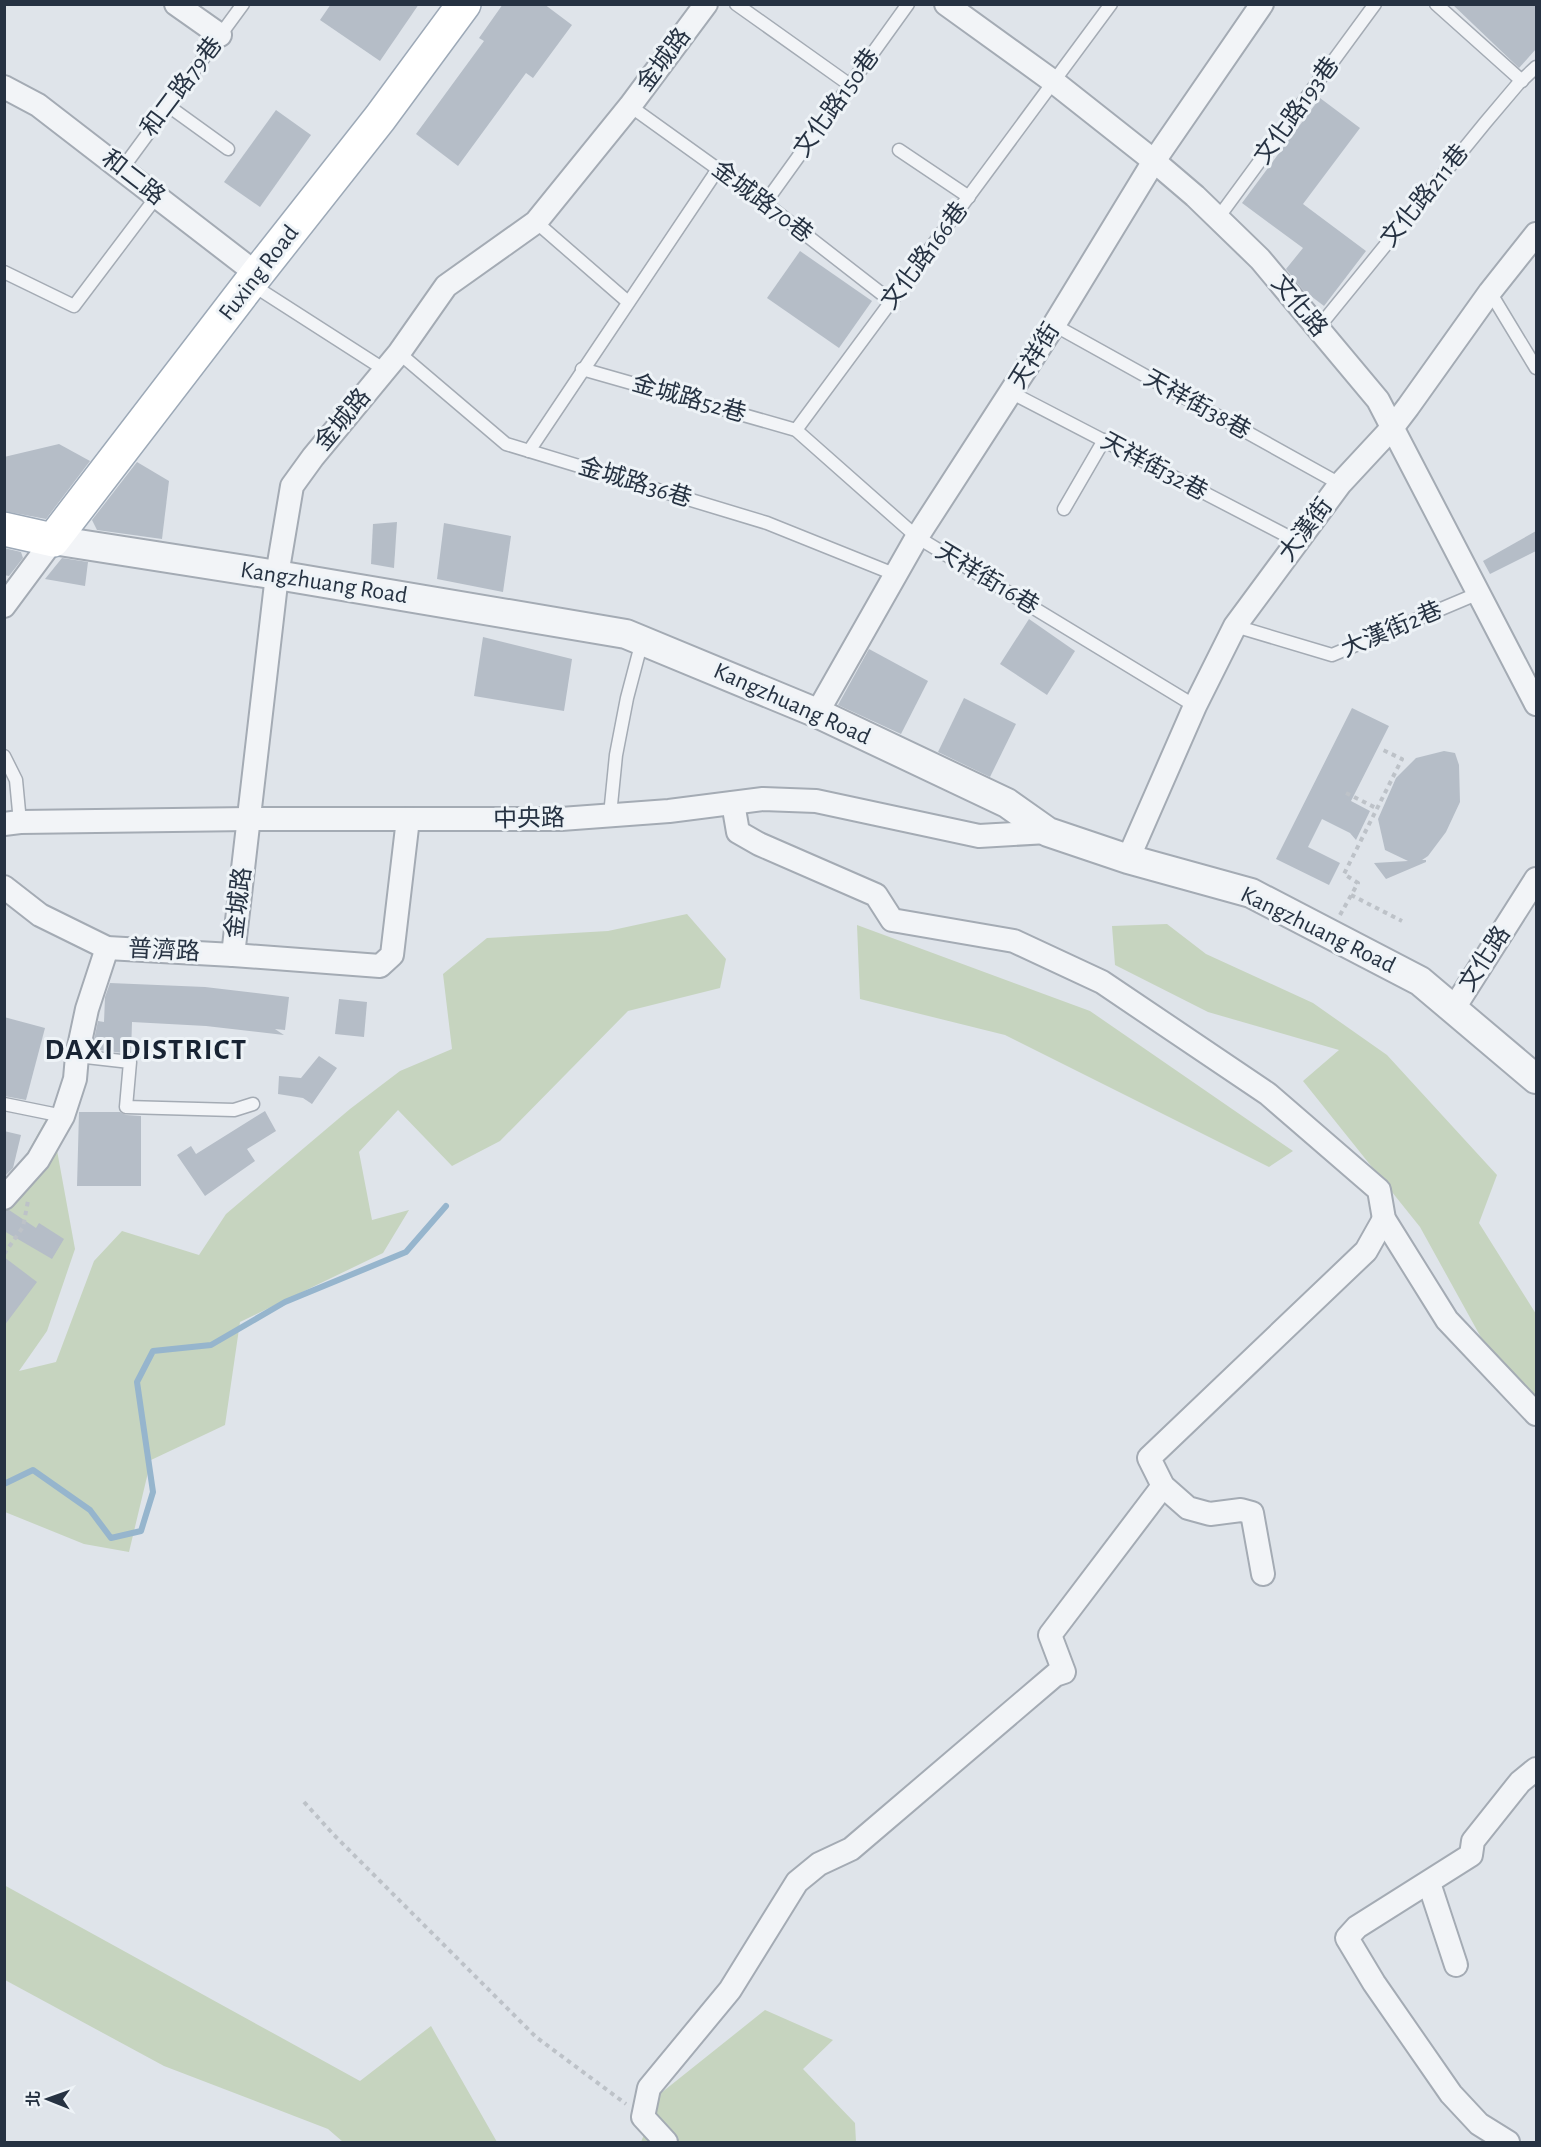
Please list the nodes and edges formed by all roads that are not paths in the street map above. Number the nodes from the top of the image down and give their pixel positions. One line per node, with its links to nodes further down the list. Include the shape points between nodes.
1 (176, 4): 12 (street)
2 (243, 4): 12 (lane, 和二路79巷)
3 (464, 4): 32 (main road, Fuxing Road)
4 (706, 4): 19 (street, 金城路)
5 (736, 4): 16 (lane)
6 (908, 4): 16 (lane, 文化路150巷)
7 (946, 4): 15 (street, 文化路)
8 (1111, 4): 15 (lane, 文化路166巷)
9 (1262, 4): 22 (street, 天祥街)
10 (1375, 4): 28 (lane, 文化路193巷)
11 (1436, 4): 14 (lane)
12 (220, 35): 18 (lane, 和二路79巷)
13 (1536, 67): 14 (lane, 文化路211巷)
14 (1522, 81): 37 (lane, 文化路211巷)
15 (1054, 82): 22 (street, 文化路); 26 (lane, 文化路166巷)
16 (850, 85): 27 (lane, 文化路150巷)
17 (5, 89): 23 (street, 和二路, via 38,105)
18 (167, 105): 20 (lane); 23 (lane, 和二路79巷)
19 (630, 106): 24 (lane, 金城路70巷); 29 (street, 金城路)
20 (228, 149)
21 (899, 150): 26 (lane)
22 (1154, 161): 28 (street, 文化路); 36 (street, 天祥街)
23 (122, 169): 25 (street, 和二路)
24 (718, 169): 27 (lane, 金城路70巷); 34 (lane)
25 (156, 196): 31 (lane, via 74,306); 32 (street, 和二路)
26 (969, 197): 35 (lane, 文化路166巷)
27 (765, 202): 35 (lane, 金城路70巷)
28 (1218, 218): 37 (street, 文化路, via 1260,259)
29 (536, 222): 34 (lane); 38 (street, 金城路, via 446,286)
30 (1536, 234): 33 (street, 大漢街)
31 (6, 276)
32 (253, 279): 38 (lane, 金城路36巷); 50 (main road, Fuxing Road)
33 (1490, 292): 39 (lane); 42 (street, 大漢街)
34 (628, 302): 40 (lane)
35 (891, 302): 43 (lane, 文化路166巷)
36 (1054, 325): 41 (street, 天祥街); 46 (lane, 天祥街38巷)
37 (1318, 328): 42 (street, 文化路, via 1378,400)
38 (392, 361): 45 (lane, 金城路36巷, via 506,444); 53 (street, 金城路, via 291,486)
39 (1536, 368)
40 (582, 369): 43 (lane, 金城路52巷); 45 (lane)
41 (1012, 393): 44 (lane, 天祥街32巷); 49 (street, 天祥街)
42 (1392, 428): 46 (street, 大漢街); 54 (street, 文化路)
43 (796, 430): 49 (lane, 天祥街16巷)
44 (1104, 440): 47 (lane); 51 (lane, 天祥街32巷)
45 (529, 451): 52 (lane, 金城路36巷, via 767,523)
46 (1340, 484): 51 (street, 大漢街)
47 (1064, 509)
48 (4, 529): 50 (main road)
49 (917, 537): 52 (street, 天祥街); 59 (lane, 天祥街16巷)
50 (53, 540): 53 (street, Kangzhuang Road); 55 (street)
51 (1297, 541): 56 (street, 大漢街)
52 (894, 574): 60 (street, 天祥街)
53 (277, 575): 57 (street, Kangzhuang Road); 64 (street, 金城路)
54 (1479, 593): 56 (lane, 大漢街2巷, via 1332,655); 58 (street, 文化路)
55 (4, 606)
56 (1236, 626): 59 (street, 大漢街)
57 (643, 640): 60 (street, Kangzhuang Road); 63 (lane, via 616,755)
58 (1536, 704)
59 (1195, 706): 68 (street, 大漢街)
60 (817, 713): 67 (street, Kangzhuang Road, via 1007,803)
61 (4, 756): 66 (lane, via 16,780)
62 (733, 803): 63 (street, 中央路); 67 (street, 中央路, via 763,799 816,801 979,836); 80 (street, via 738,832 876,895 892,920 1014,941 1102,982 1268,1094 1379,1190)
63 (610, 815): 65 (street, 中央路, via 561,819)
64 (249, 819): 65 (street, 中央路); 66 (street, 中央路); 72 (street, 金城路)
65 (408, 819): 72 (street, 普濟路, via 392,956 380,966)
66 (12, 823)
67 (1048, 832): 68 (street, Kangzhuang Road)
68 (1128, 859): 73 (street, Kangzhuang Road, via 1251,893 1420,981)
69 (1536, 879): 73 (street, 文化路)
70 (4, 887): 71 (street, via 40,915)
71 (106, 948): 72 (street, 普濟路); 74 (street, 普濟路)
72 (233, 955)
73 (1454, 1008): 75 (street, Kangzhuang Road)
74 (77, 1056): 77 (lane, via 130,1062 126,1107 234,1110); 78 (street, 普濟路, via 75,1079)
75 (1536, 1079)
76 (4, 1104): 78 (lane)
77 (253, 1104)
78 (63, 1116): 79 (street, 普濟路, via 38,1160)
79 (4, 1198)
80 (1384, 1218): 81 (street, via 1447,1320); 82 (street, via 1366,1251 1149,1458)
81 (1536, 1414)
82 (1163, 1486): 83 (street, via 1188,1508 1210,1514 1241,1510 1252,1513); 87 (street, via 1050,1635 1064,1672 1055,1675 851,1849 819,1864 797,1882 730,1990 649,2088 643,2117)
83 (1263, 1574)
84 (1536, 1769): 85 (street, via 1520,1782 1473,1841 1471,1855)
85 (1429, 1883): 86 (street); 88 (street, via 1357,1927 1347,1938 1451,2094 1479,2124)
86 (1456, 1965)
87 (666, 2142)
88 (1508, 2142)

